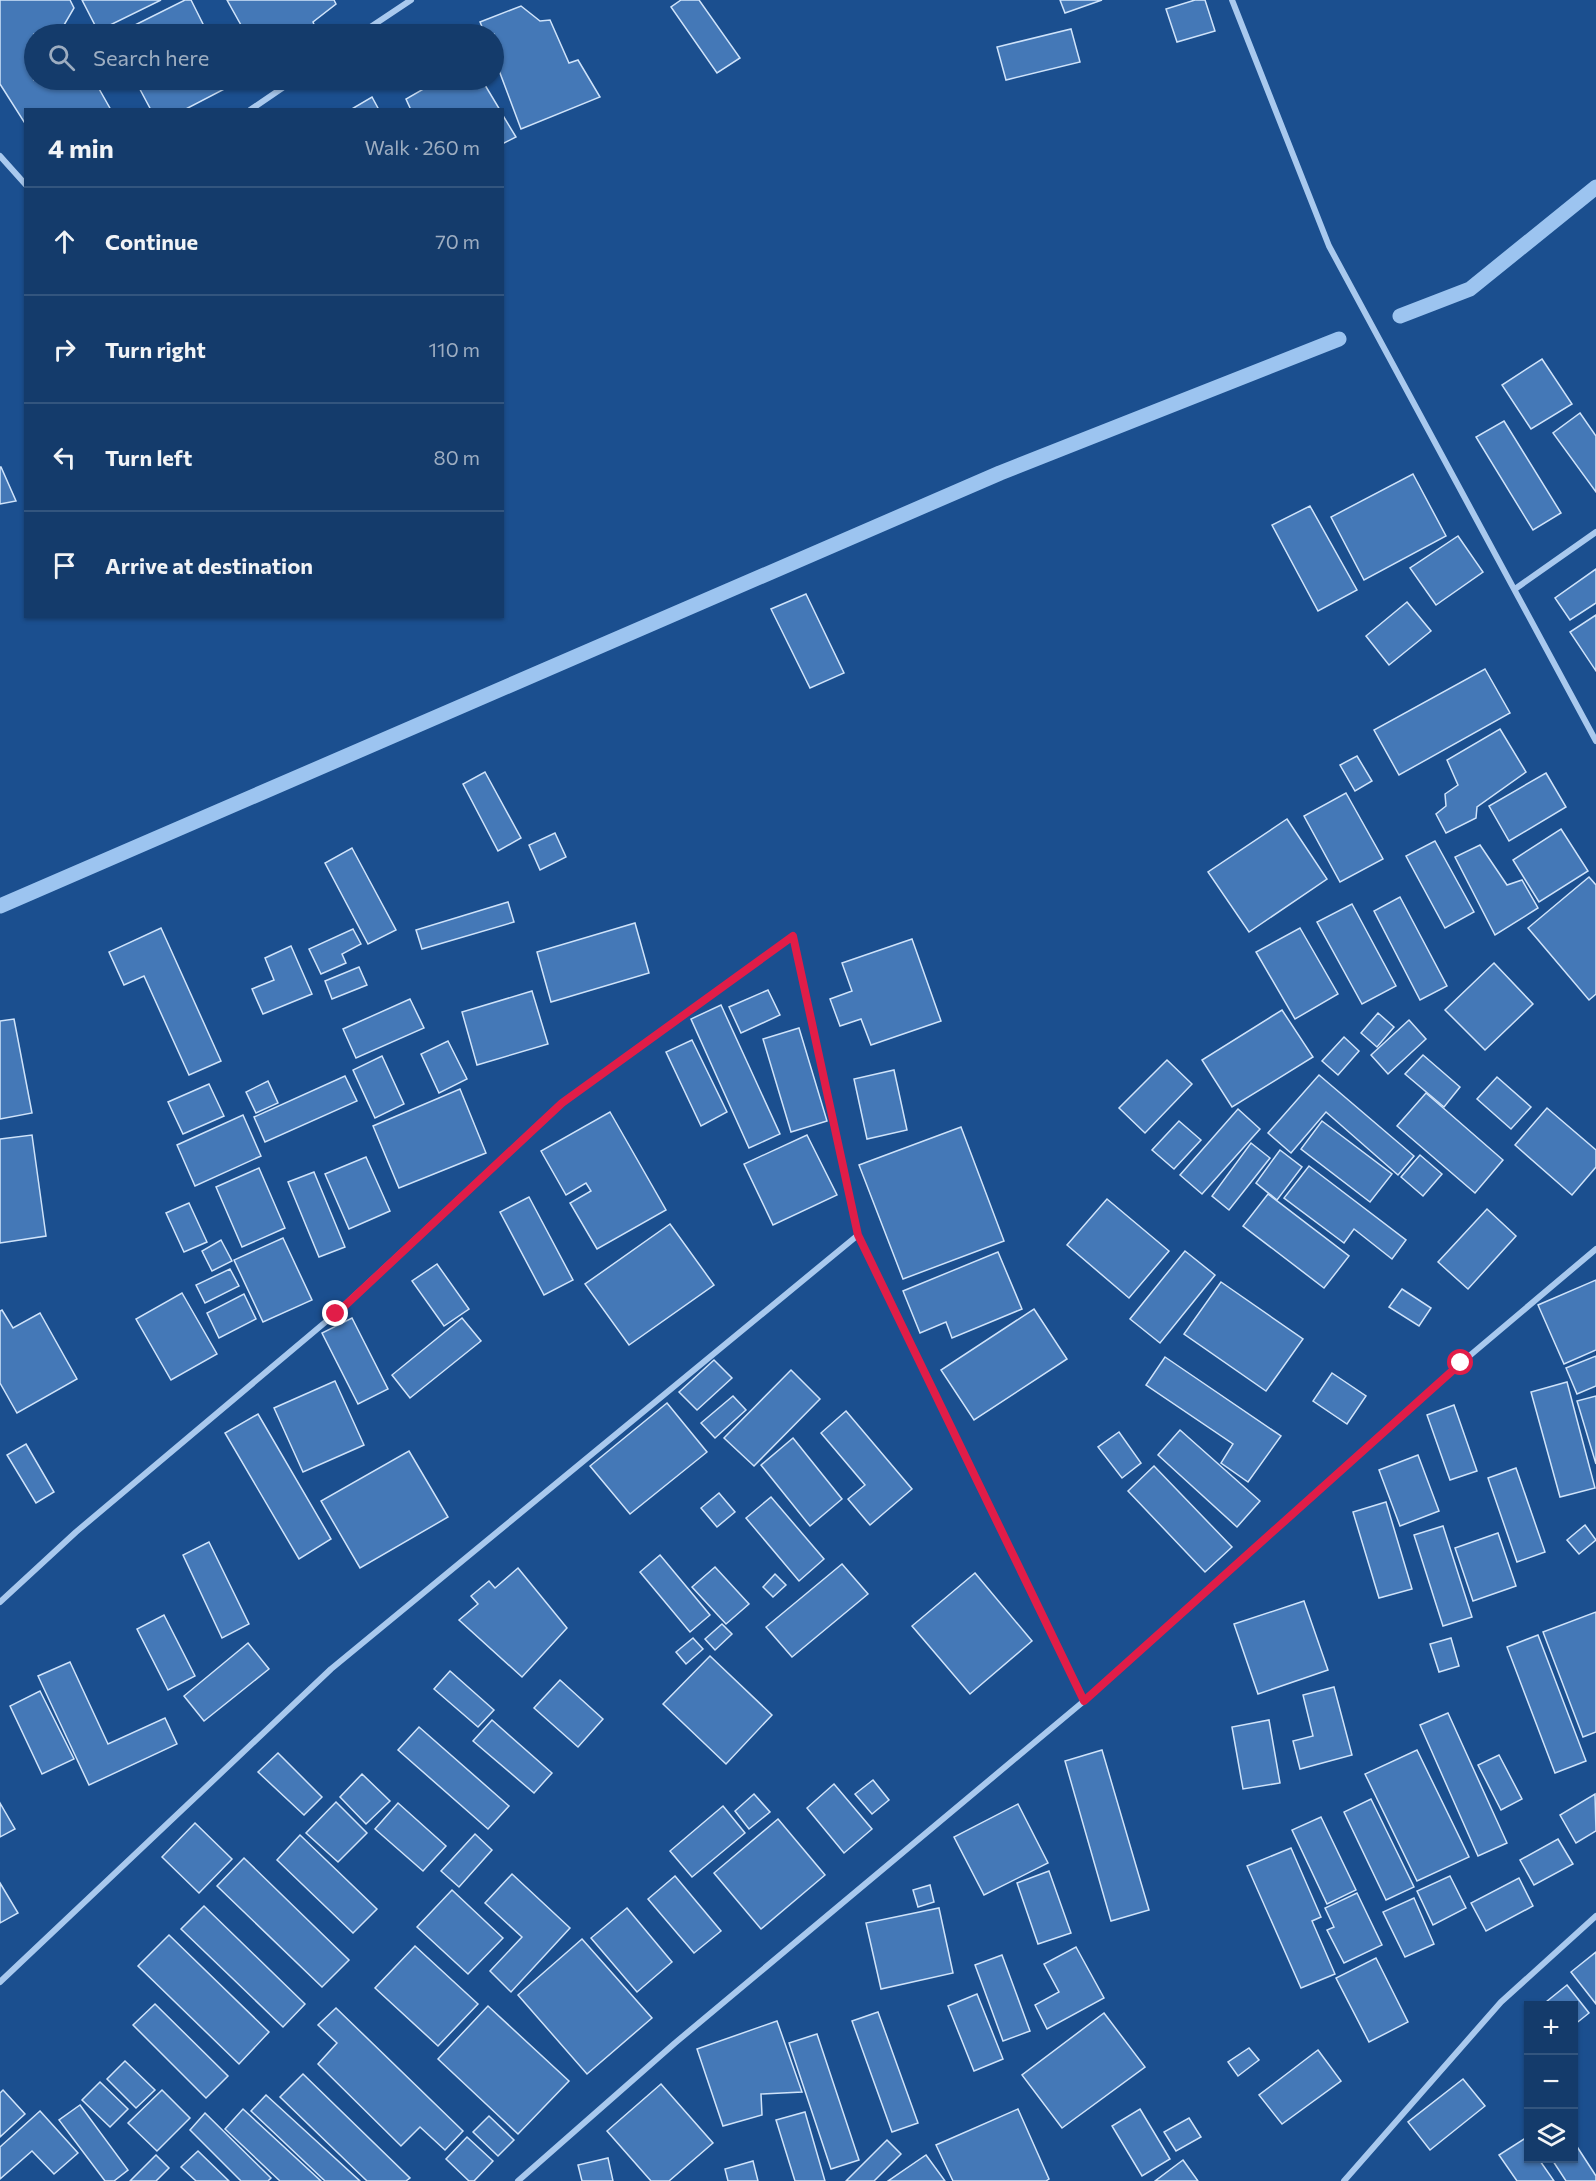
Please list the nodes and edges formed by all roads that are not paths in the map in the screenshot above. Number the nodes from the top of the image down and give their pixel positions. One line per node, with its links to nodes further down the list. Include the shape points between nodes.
1 (411, 0): 3 (street)
2 (1232, 0): 9 (street, via 1329,246)
3 (375, 24)
4 (279, 90): 5 (street)
5 (253, 108)
6 (0, 156): 7 (street)
7 (24, 183)
8 (1596, 532): 9 (street)
9 (1515, 589): 10 (street)
10 (1596, 741)
11 (858, 1235): 13 (street, via 793,936 562,1103 336,1314 75,1532); 14 (street); 16 (street, via 331,1669)
12 (1596, 1250): 14 (street, via 1461,1363)
13 (0, 1602)
14 (1084, 1701): 17 (street, via 675,2043)
15 (1596, 1916): 18 (street, via 1501,2002)
16 (0, 1982)
17 (518, 2181)
18 (1344, 2181)

